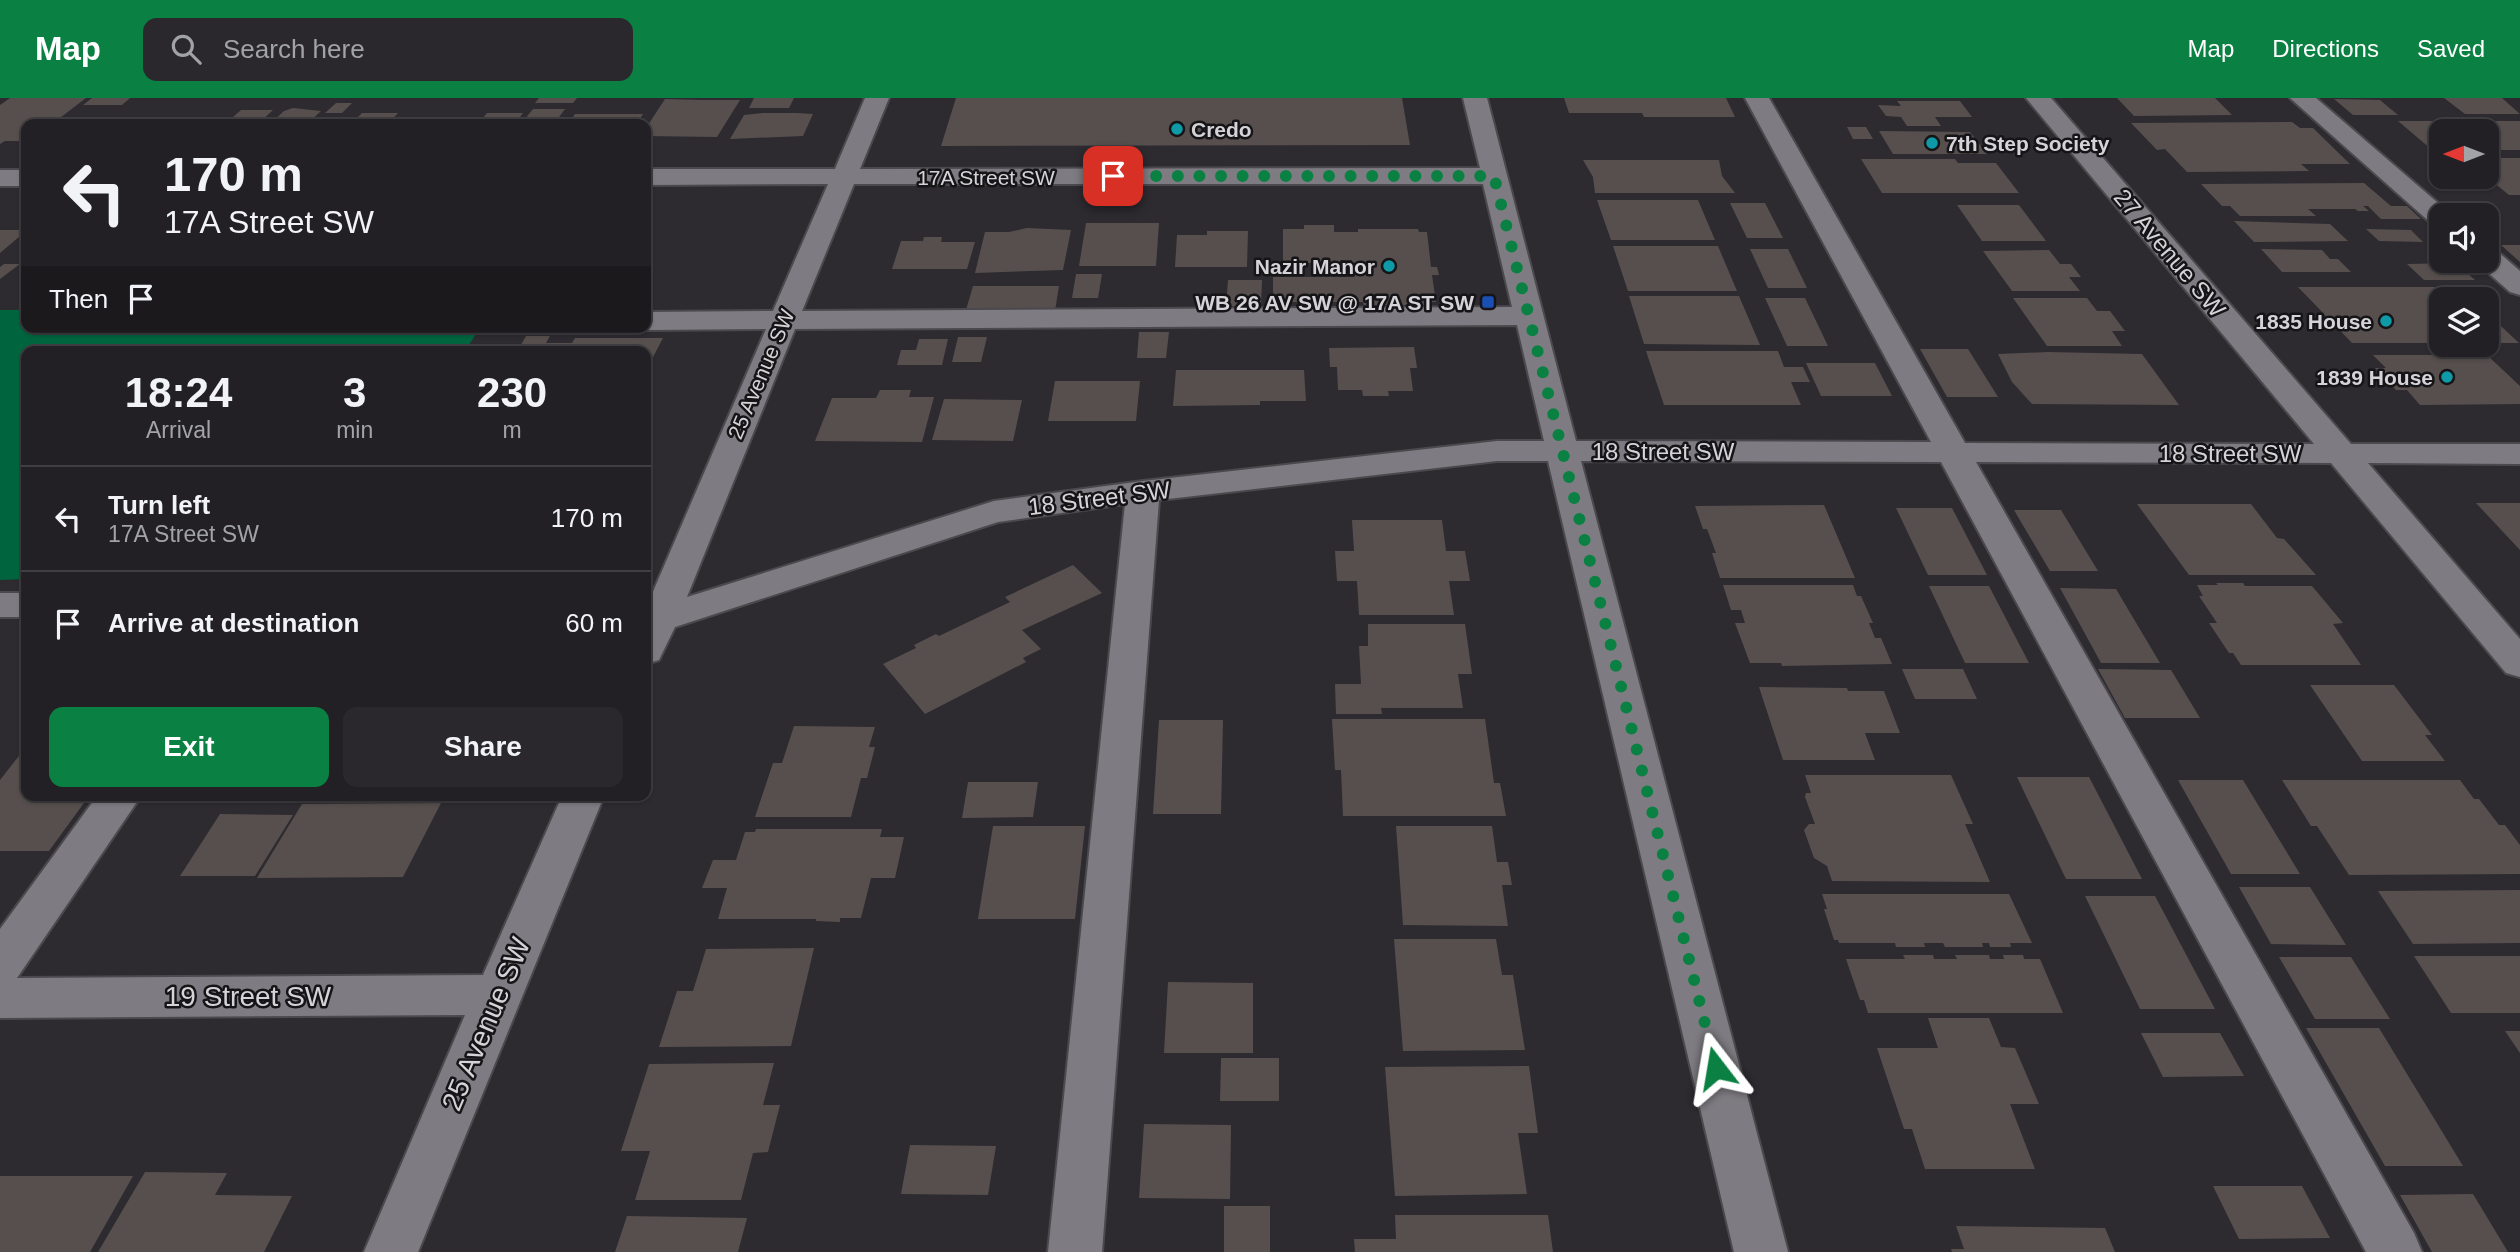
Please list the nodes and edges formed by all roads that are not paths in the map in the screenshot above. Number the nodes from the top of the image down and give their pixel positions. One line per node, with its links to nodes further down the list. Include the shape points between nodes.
1 (877, 98): 8 (street, 25 Avenue SW)
2 (1475, 98): 6 (street)
3 (1757, 98): 18 (street)
4 (2038, 98): 19 (street, 27 Avenue SW)
5 (2302, 98): 11 (street)
6 (1494, 176): 8 (street, 17A Street SW); 14 (street)
7 (651, 177): 8 (street, 17A Street SW)
8 (844, 177): 16 (street, 25 Avenue SW)
9 (0, 178): 10 (street)
10 (21, 178)
11 (2429, 208)
12 (2499, 268): 13 (street)
13 (2520, 286)
14 (1529, 316): 16 (street); 17 (street)
15 (651, 321): 16 (street)
16 (784, 321): 24 (street, 25 Avenue SW)
17 (1563, 450): 18 (street, 18 Street SW); 21 (street, 18 Street SW, via 1486,452); 34 (street)
18 (1954, 453): 19 (street, 18 Street SW); 35 (street)
19 (2341, 453): 20 (street, 18 Street SW); 26 (street, 27 Avenue SW)
20 (2520, 454)
21 (1143, 491): 24 (street, 18 Street SW, via 994,512); 33 (street)
22 (0, 605): 23 (street)
23 (21, 605)
24 (659, 620): 25 (street, 25 Avenue SW)
25 (651, 639)
26 (2520, 664)
27 (116, 801): 29 (street)
28 (581, 801): 30 (street, 25 Avenue SW)
29 (0, 965)
30 (496, 995): 31 (street, 19 Street SW); 32 (street, 25 Avenue SW)
31 (0, 998)
32 (391, 1252)
33 (1075, 1252)
34 (1761, 1252)
35 (2395, 1252)

